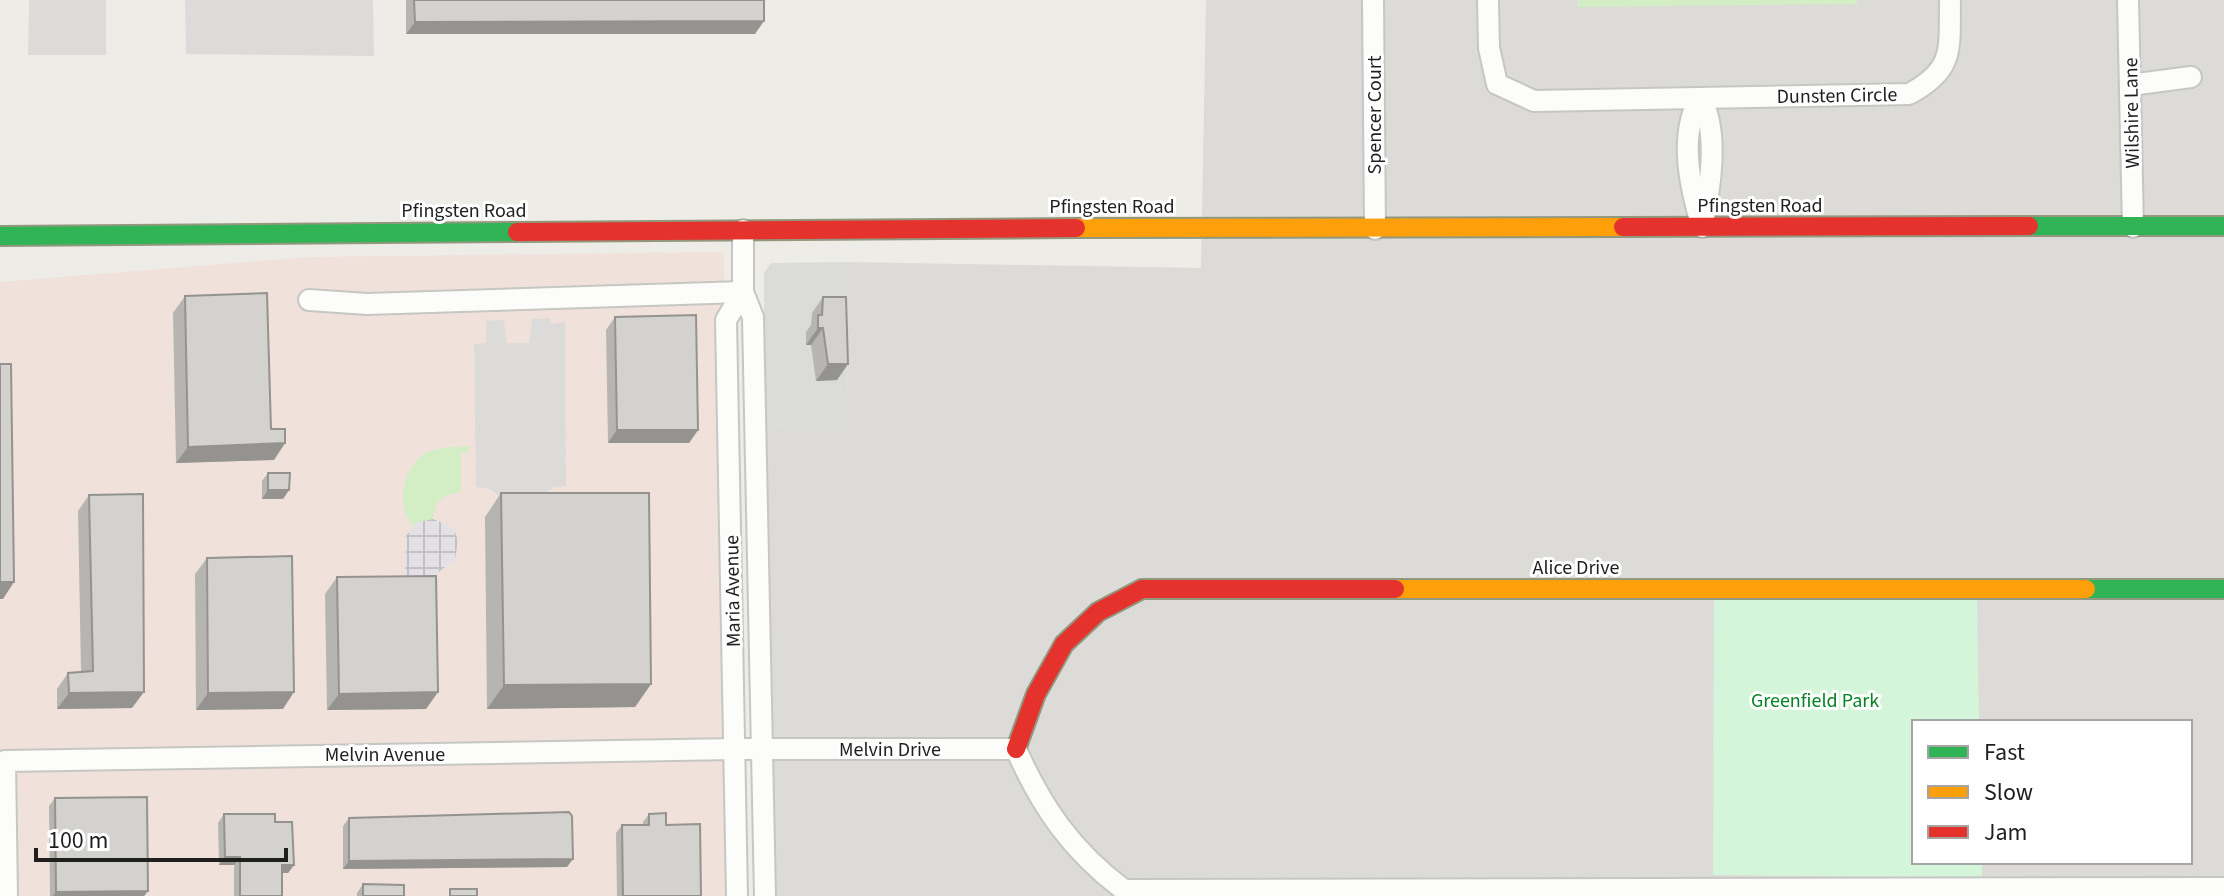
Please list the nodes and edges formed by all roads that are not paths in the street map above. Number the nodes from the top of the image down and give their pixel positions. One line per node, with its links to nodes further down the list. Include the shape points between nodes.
1 (1373, 0): 11 (street, Spencer Court)
2 (1488, 0): 7 (street, Dunsten Circle, via 1489,48 1497,84 1534,101)
3 (1950, 0): 7 (street, Dunsten Circle, via 1949,51 1936,80 1909,94)
4 (2128, 0): 6 (street, Wilshire Lane)
5 (2191, 77): 6 (street)
6 (2130, 85): 10 (street, Wilshire Lane)
7 (1700, 98): 9 (street, via 1710,113 1710,192)
8 (2224, 226): 10 (main road, Pfingsten Road)
9 (1702, 227): 10 (main road, Pfingsten Road); 11 (main road, Pfingsten Road)
10 (2133, 227)
11 (1375, 229): 12 (main road, Pfingsten Road)
12 (743, 230): 13 (main road, Pfingsten Road); 14 (street, Maria Avenue)
13 (0, 236)
14 (743, 292): 15 (street, via 367,304); 17 (street, Maria Avenue, via 726,320); 19 (street, Maria Avenue, via 753,317)
15 (309, 300)
16 (2224, 589): 18 (main road, Alice Drive, via 1142,589 1093,615 1056,651)
17 (736, 749): 19 (street, Melvin Avenue); 22 (street, Melvin Avenue, via 5,761); 23 (street, Maria Avenue)
18 (1016, 749): 19 (street, Melvin Drive); 21 (street, via 1036,795 1062,833 1124,890)
19 (764, 750): 24 (street, Maria Avenue)
20 (2224, 888): 21 (street)
21 (1798, 894)
22 (7, 896)
23 (737, 896)
24 (765, 896)

